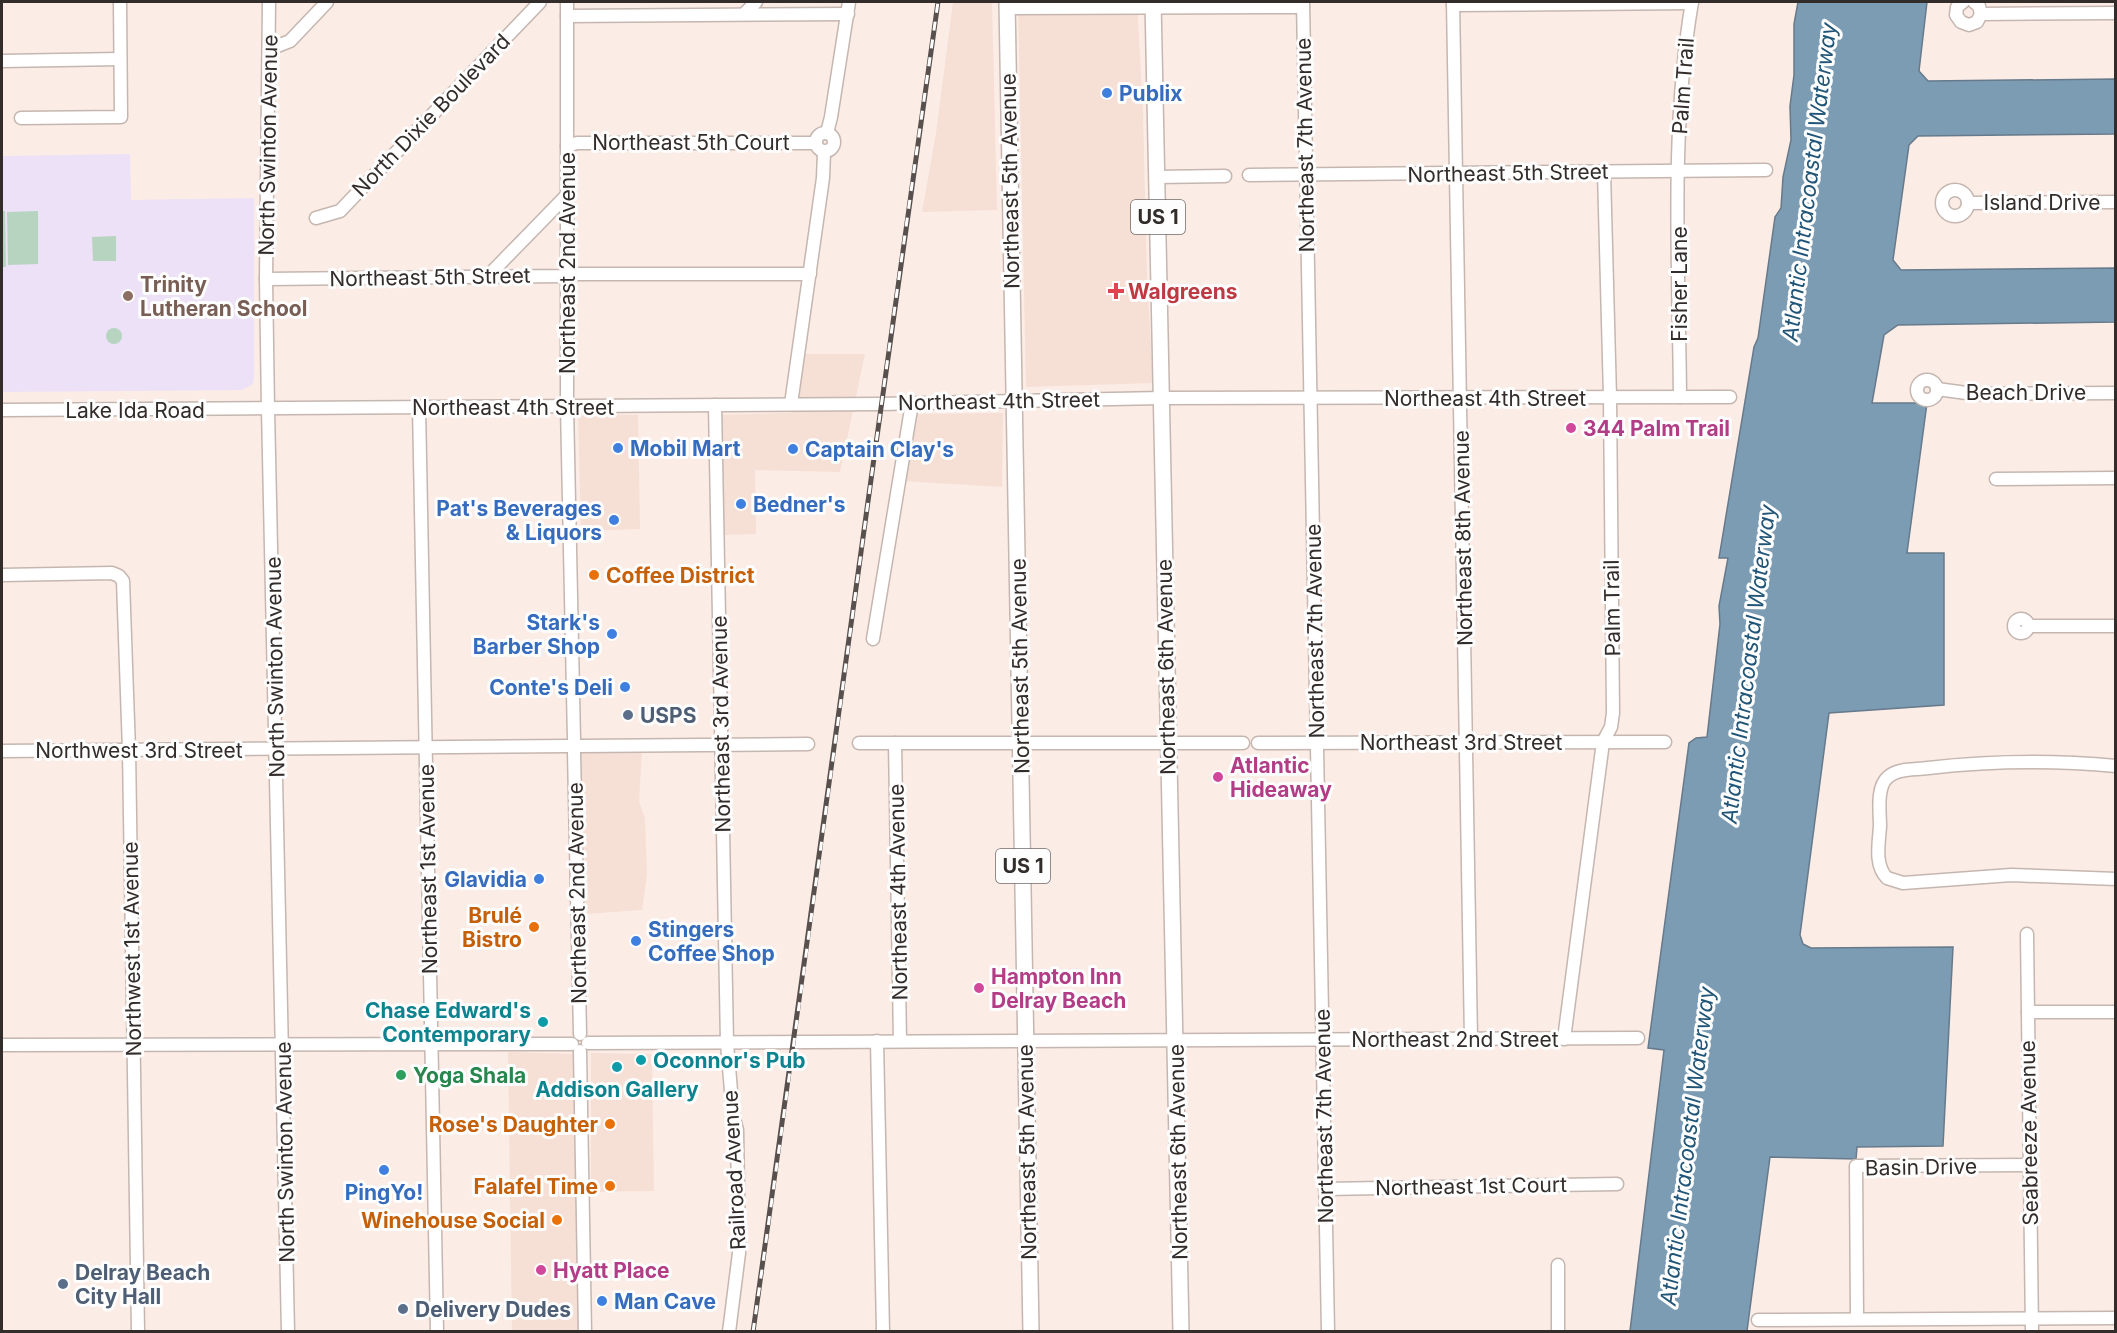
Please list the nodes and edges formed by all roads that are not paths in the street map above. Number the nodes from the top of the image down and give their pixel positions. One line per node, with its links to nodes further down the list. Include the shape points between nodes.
1 (120, 2): 20 (street)
2 (269, 2): 19 (street, North Swinton Avenue)
3 (327, 2): 19 (street, via 290,41)
4 (540, 2): 36 (street, North Dixie Boulevard, via 340,211)
5 (567, 2): 18 (street, Northeast 2nd Avenue)
6 (756, 2): 16 (street)
7 (1692, 2): 10 (street); 26 (street, Palm Trail, via 1685,42)
8 (1963, 2): 17 (street, via 1956,11 1961,22 1973,24)
9 (1974, 2): 17 (street)
10 (1453, 3): 28 (street, Northeast 8th Avenue)
11 (1303, 4): 13 (street); 29 (street, Northeast 7th Avenue)
12 (1007, 5): 13 (street); 49 (main road, Northeast 5th Avenue / US 1)
13 (1153, 5): 32 (main road, Northeast 6th Avenue / US 1)
14 (848, 8): 16 (street); 24 (street, via 831,117 827,133 820,135)
15 (2115, 13): 17 (street)
16 (744, 14): 18 (street)
17 (1981, 14)
18 (567, 16): 23 (street, Northeast 2nd Avenue)
19 (270, 49): 40 (street, North Swinton Avenue)
20 (120, 58): 21 (street); 22 (street, via 121,117)
21 (2, 61)
22 (21, 118)
23 (567, 146): 24 (street, Northeast 5th Court, via 577,143); 33 (street, Northeast 2nd Avenue)
24 (820, 147): 37 (street, via 823,178)
25 (1766, 170): 26 (street, Northeast 5th Street)
26 (1678, 171): 27 (street, Northeast 5th Street); 44 (street, Fisher Lane)
27 (1604, 172): 28 (street, Northeast 5th Street); 43 (street, Palm Trail)
28 (1455, 174): 29 (street, Northeast 5th Street); 47 (street, Northeast 8th Avenue)
29 (1306, 175): 31 (street, Northeast 5th Street); 48 (street, Northeast 7th Avenue)
30 (1225, 176): 32 (street)
31 (1249, 176)
32 (1157, 177): 46 (main road, Northeast 6th Avenue / US 1)
33 (567, 195): 38 (street, Northeast 2nd Avenue); 39 (street)
34 (1968, 202): 35 (street, Island Drive)
35 (2115, 202)
36 (316, 218)
37 (810, 274): 38 (street, Northeast 5th Street); 51 (street)
38 (567, 276): 39 (street, Northeast 5th Street); 53 (street, Northeast 2nd Avenue)
39 (487, 277): 40 (street, Northeast 5th Street)
40 (266, 279): 55 (street, North Swinton Avenue)
41 (1937, 389): 42 (street, Beach Drive, via 1974,394)
42 (2115, 393)
43 (1610, 397): 44 (street, Northeast 4th Street); 47 (street, Northeast 4th Street); 63 (street, Palm Trail, via 1613,713)
44 (1680, 397): 45 (street, Northeast 4th Street)
45 (1730, 397)
46 (1161, 398): 48 (street, Northeast 4th Street); 49 (street, Northeast 4th Street); 73 (main road, Northeast 6th Avenue / US 1)
47 (1461, 398): 48 (street, Northeast 4th Street); 65 (street, Northeast 8th Avenue)
48 (1310, 400): 64 (street, Northeast 7th Avenue)
49 (1014, 401): 50 (street, Northeast 4th Street); 72 (main road, Northeast 5th Avenue / US 1)
50 (912, 403): 51 (street, Northeast 4th Street); 62 (street)
51 (791, 404): 52 (street, Northeast 4th Street)
52 (715, 405): 53 (street, Northeast 4th Street); 74 (street, Northeast 3rd Avenue)
53 (567, 406): 54 (street, Northeast 4th Street); 75 (street, Northeast 2nd Avenue)
54 (419, 407): 55 (street, Northeast 4th Street); 76 (street, Northeast 1st Avenue)
55 (268, 409): 56 (street, Lake Ida Road); 77 (street, North Swinton Avenue)
56 (2, 410)
57 (2115, 478): 58 (street)
58 (1996, 479)
59 (2, 575): 78 (street, Northwest 1st Avenue, via 112,573 123,581)
60 (2028, 626): 61 (street)
61 (2115, 626)
62 (873, 639)
63 (1603, 741): 65 (street, Northeast 3rd Street); 66 (street, Northeast 3rd Street); 87 (street, Palm Trail)
64 (1317, 742): 65 (street, Northeast 3rd Street); 70 (street, Northeast 3rd Street); 89 (street, Northeast 7th Avenue)
65 (1466, 742): 86 (street, Northeast 8th Avenue)
66 (1665, 742)
67 (859, 743): 68 (street)
68 (895, 743): 72 (street); 91 (street, Northeast 4th Avenue)
69 (1243, 743): 73 (street)
70 (1258, 743)
71 (808, 744): 74 (street)
72 (1021, 744): 73 (street); 92 (main road, Northeast 5th Avenue / US 1)
73 (1168, 744): 88 (main road, Northeast 6th Avenue / US 1)
74 (722, 745): 75 (street); 94 (street, Northeast 3rd Avenue)
75 (574, 746): 76 (street); 93 (street, Northeast 2nd Avenue)
76 (425, 748): 77 (street); 95 (street, Northeast 1st Avenue)
77 (277, 749): 78 (street, Northwest 3rd Street); 98 (street, North Swinton Avenue)
78 (129, 750): 79 (street, Northwest 3rd Street); 97 (street, Northwest 1st Avenue)
79 (2, 751)
80 (2115, 766): 81 (street, via 2010,762 1896,772 1885,780 1881,793 1879,864 1882,874 1903,883 2011,875)
81 (2115, 879)
82 (2027, 934): 83 (street, Seabreeze Avenue)
83 (2028, 1012): 84 (street); 99 (street, Seabreeze Avenue)
84 (2115, 1012)
85 (1638, 1038): 87 (street, Northeast 2nd Street)
86 (1472, 1039): 87 (street, Northeast 2nd Street); 89 (street, Northeast 2nd Street)
87 (1564, 1039)
88 (1176, 1040): 89 (street, Northeast 2nd Street); 92 (street, Northeast 2nd Street); 115 (main road, Northeast 6th Avenue / US 1)
89 (1322, 1040): 101 (street, Northeast 7th Avenue)
90 (877, 1041): 91 (street, Northeast 2nd Street); 94 (street, Northeast 2nd Street); 113 (street)
91 (900, 1041): 92 (street, Northeast 2nd Street)
92 (1026, 1041): 114 (main road, Northeast 5th Avenue / US 1)
93 (580, 1043): 94 (street, Northeast 2nd Street); 95 (street, Northeast 2nd Street); 111 (street, Northeast 2nd Avenue)
94 (727, 1043): 112 (street, Railroad Avenue, via 737,1130 739,1253)
95 (430, 1044): 98 (street, Northeast 2nd Street); 110 (street, Northeast 1st Avenue)
96 (2, 1045): 97 (street, Northeast 2nd Street)
97 (133, 1045): 98 (street, Northeast 2nd Street); 108 (street, Northwest 1st Avenue)
98 (283, 1045): 109 (street, North Swinton Avenue)
99 (2030, 1165): 103 (street, Seabreeze Avenue); 105 (street, Basin Drive, via 1856,1166)
100 (1617, 1184): 101 (street, Northeast 1st Court)
101 (1325, 1189): 116 (street, Northeast 7th Avenue)
102 (1558, 1265): 117 (street)
103 (2032, 1318): 104 (street); 107 (street); 118 (street, Seabreeze Avenue)
104 (2115, 1318)
105 (1857, 1319): 106 (street); 107 (street)
106 (1758, 1320)
107 (1897, 1325)
108 (138, 1332)
109 (288, 1332)
110 (436, 1332)
111 (585, 1332)
112 (729, 1332)
113 (883, 1332)
114 (1031, 1332)
115 (1181, 1332)
116 (1328, 1332)
117 (1558, 1332)
118 (2032, 1332)

